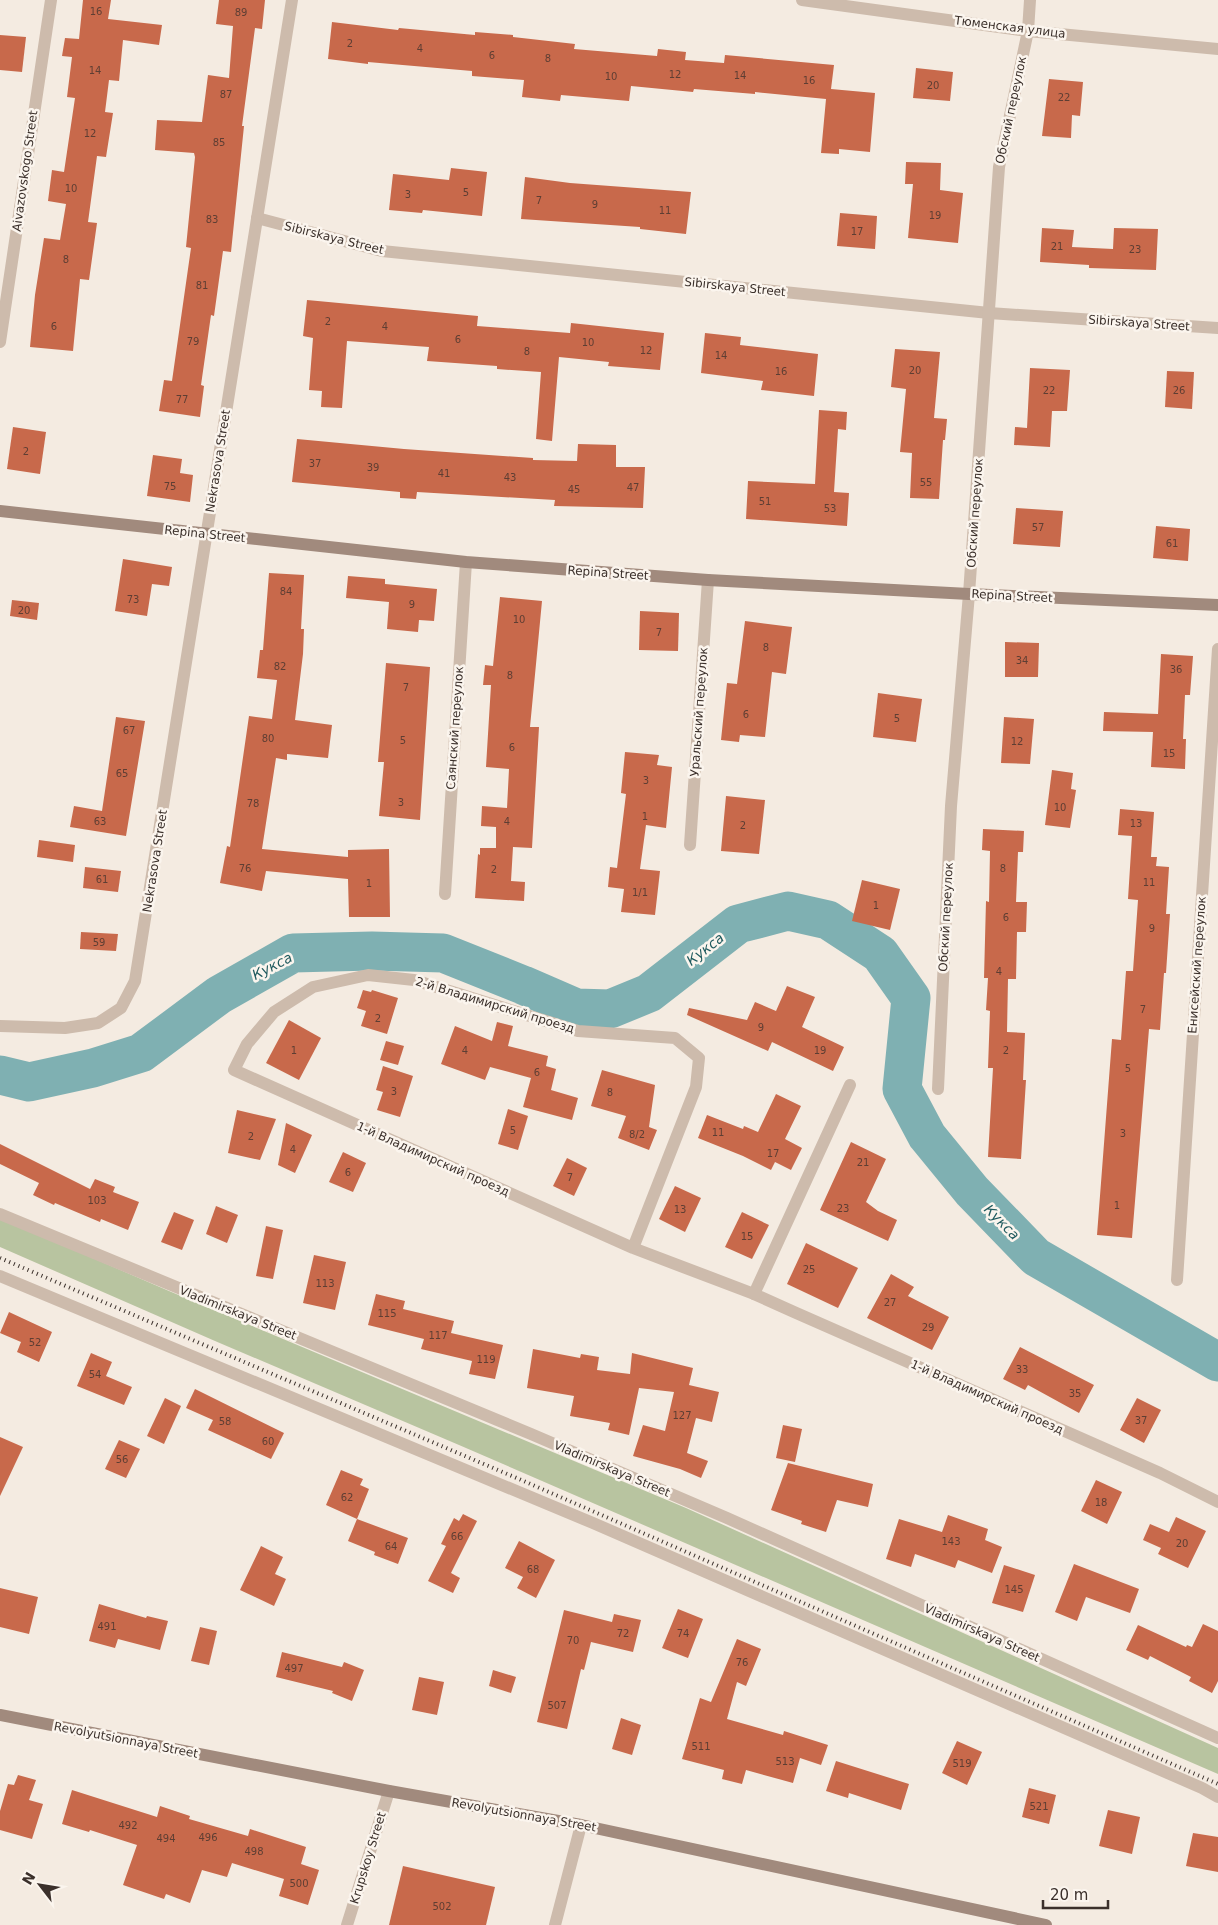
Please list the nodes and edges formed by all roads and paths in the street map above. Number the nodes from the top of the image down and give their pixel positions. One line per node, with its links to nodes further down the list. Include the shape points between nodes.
1 (51, 0): 10 (street, Aivazovskogo Street)
2 (292, 0): 7 (street, Nekrasova Street)
3 (802, 0): 5 (street, Тюменская улица)
4 (1030, 0): 5 (street, Обский переулок)
5 (1028, 31): 6 (street, Тюменская улица); 8 (street, Обский переулок, via 999,167)
6 (1218, 50)
7 (257, 218): 8 (street, Sibirskaya Street, via 382,251); 12 (street, Nekrasova Street)
8 (989, 313): 9 (street, Sibirskaya Street); 15 (street, Обский переулок)
9 (1218, 328)
10 (0, 342)
11 (0, 511): 12 (street, Repina Street)
12 (207, 535): 13 (street, Repina Street); 20 (street, Nekrasova Street, via 135,981 121,1008 98,1024 65,1028)
13 (466, 562): 14 (street, Repina Street); 19 (street, Саянский переулок)
14 (708, 580): 15 (street, Repina Street); 18 (street, Уральский переулок)
15 (969, 594): 16 (street, Repina Street); 23 (street, Обский переулок, via 951,806)
16 (1218, 605)
17 (1218, 649): 27 (street, Енисейский переулок)
18 (690, 845)
19 (445, 894)
20 (0, 1026)
21 (234, 1070): 25 (street, 1-й Владимирский проезд); 25 (street, 2-й Владимирский проезд, via 247,1044 274,1012 313,987 368,975 414,980 578,1031 675,1038 699,1058 696,1087)
22 (850, 1085): 28 (street)
23 (938, 1089)
24 (0, 1214): 31 (street, Vladimirskaya Street, via 728,1518)
25 (633, 1248): 28 (street, 1-й Владимирский проезд)
26 (0, 1276): 33 (street, via 602,1527)
27 (1176, 1280)
28 (754, 1294): 29 (street, 1-й Владимирский проезд, via 1160,1473)
29 (1218, 1502)
30 (0, 1715): 32 (street, Revolyutsionnaya Street)
31 (1218, 1738)
32 (389, 1791): 34 (street, Revolyutsionnaya Street); 35 (street, Krupskoy Street)
33 (1218, 1796)
34 (581, 1825): 36 (street); 37 (street, Revolyutsionnaya Street)
35 (347, 1925)
36 (555, 1925)
37 (1046, 1925)

